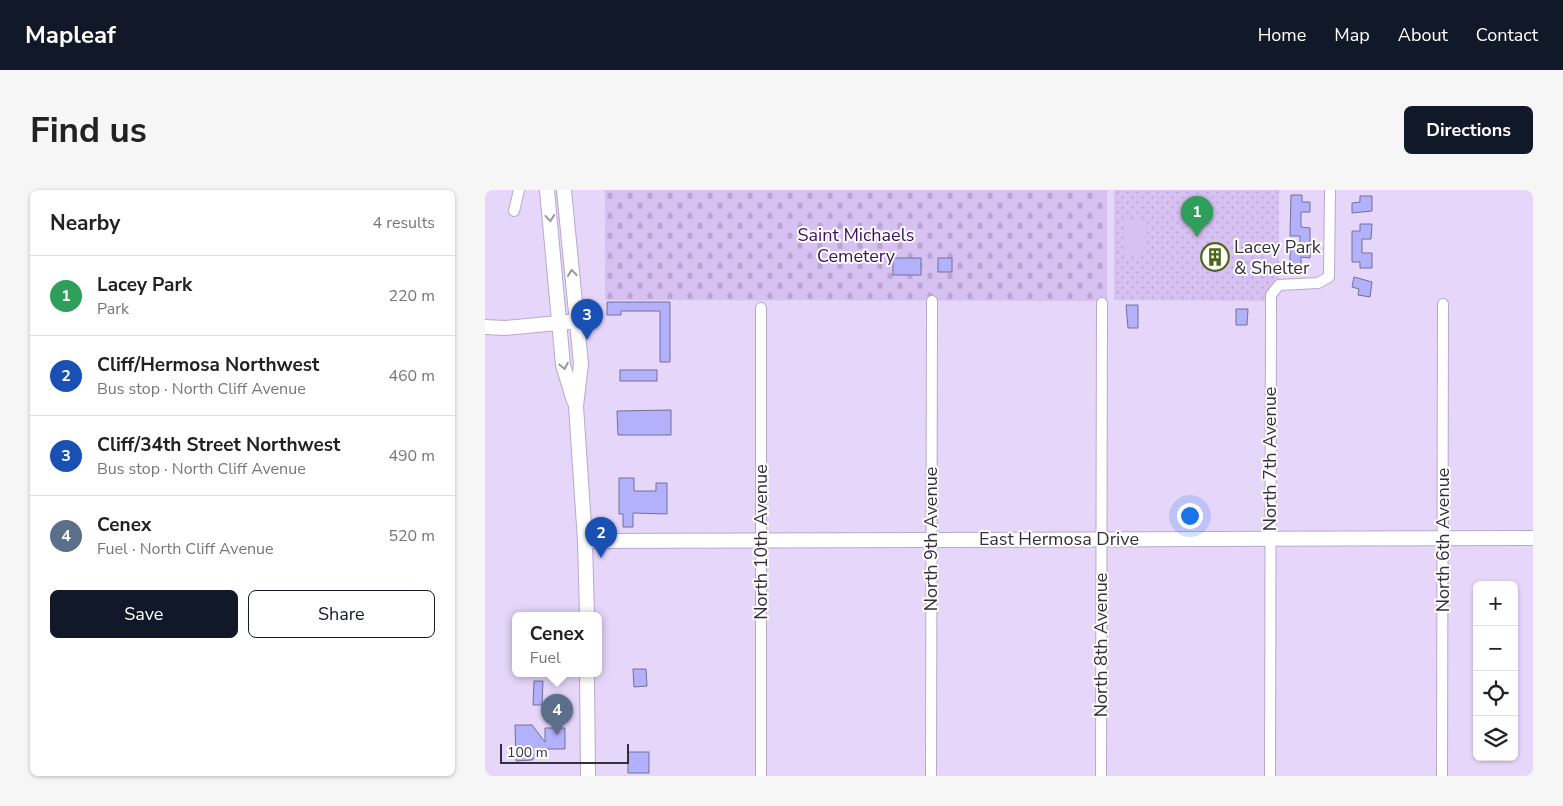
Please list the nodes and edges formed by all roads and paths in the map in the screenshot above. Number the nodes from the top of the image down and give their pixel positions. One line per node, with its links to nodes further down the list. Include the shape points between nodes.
1 (519, 190): 5 (street)
2 (547, 190): 11 (street, one-way to 11)
3 (564, 190): 10 (street, one-way to 3)
4 (1330, 190): 14 (street, North 7th Avenue, via 1329,277 1318,283 1279,285 1271,295)
5 (514, 211)
6 (932, 302): 19 (street, North 9th Avenue)
7 (1101, 303): 17 (street, North 8th Avenue)
8 (1443, 304): 15 (street, North 6th Avenue)
9 (761, 308): 18 (street, North 10th Avenue)
10 (577, 322): 11 (street); 13 (street, via 581,364)
11 (560, 323): 12 (street); 13 (street, one-way to 13, via 563,365)
12 (485, 327)
13 (576, 406): 20 (street)
14 (1270, 538): 15 (street, East Hermosa Drive); 17 (street, East Hermosa Drive); 27 (street, North 7th Avenue)
15 (1443, 538): 16 (street, East Hermosa Drive); 28 (street, North 6th Avenue)
16 (1533, 538)
17 (1101, 539): 19 (street, East Hermosa Drive); 26 (street, North 8th Avenue)
18 (761, 540): 19 (street, East Hermosa Drive); 20 (street, East Hermosa Drive); 24 (street, North 10th Avenue)
19 (931, 540): 25 (street, North 9th Avenue)
20 (585, 541): 21 (street)
21 (587, 612)
22 (587, 677): 23 (street)
23 (588, 776)
24 (761, 776)
25 (931, 776)
26 (1101, 776)
27 (1271, 776)
28 (1442, 776)

